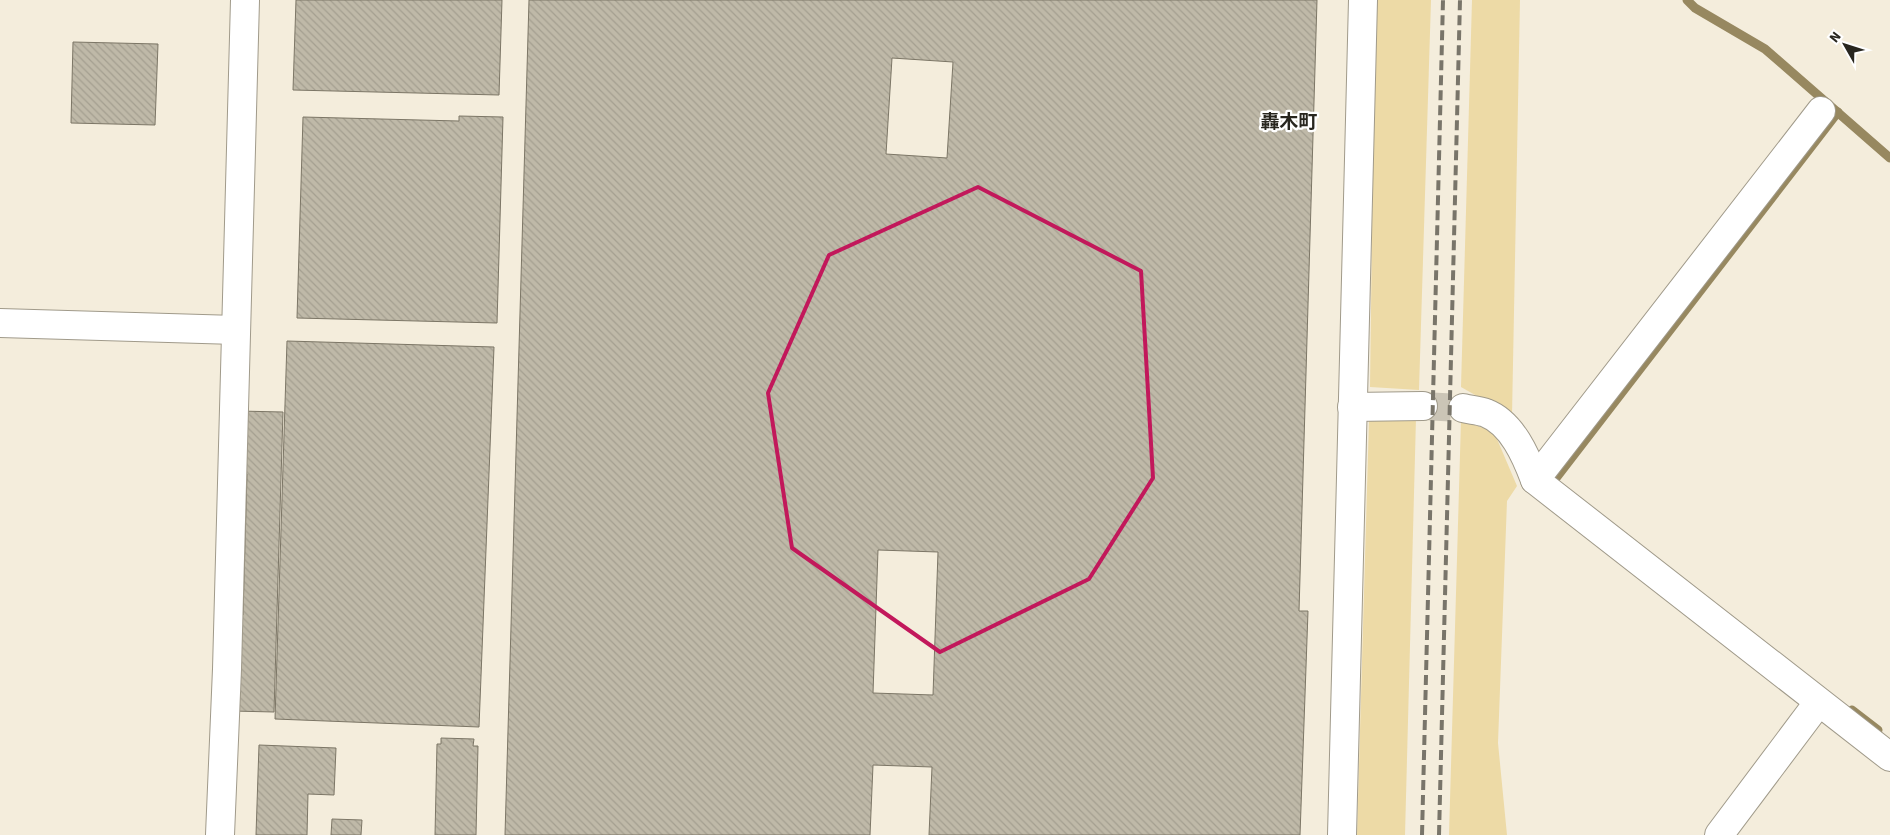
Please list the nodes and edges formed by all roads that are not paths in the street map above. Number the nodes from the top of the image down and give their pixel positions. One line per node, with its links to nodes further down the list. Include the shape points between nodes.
1 (245, 0): 5 (street)
2 (1363, 0): 7 (street)
3 (1821, 111): 9 (street)
4 (0, 323): 5 (street)
5 (236, 330): 12 (street)
6 (1423, 406): 7 (street)
7 (1352, 407): 13 (street)
8 (1462, 408): 9 (street, via 1486,413 1505,427 1524,451)
9 (1535, 480): 10 (street)
10 (1818, 703): 11 (street); 14 (street)
11 (1888, 751)
12 (220, 835)
13 (1342, 835)
14 (1718, 835)

